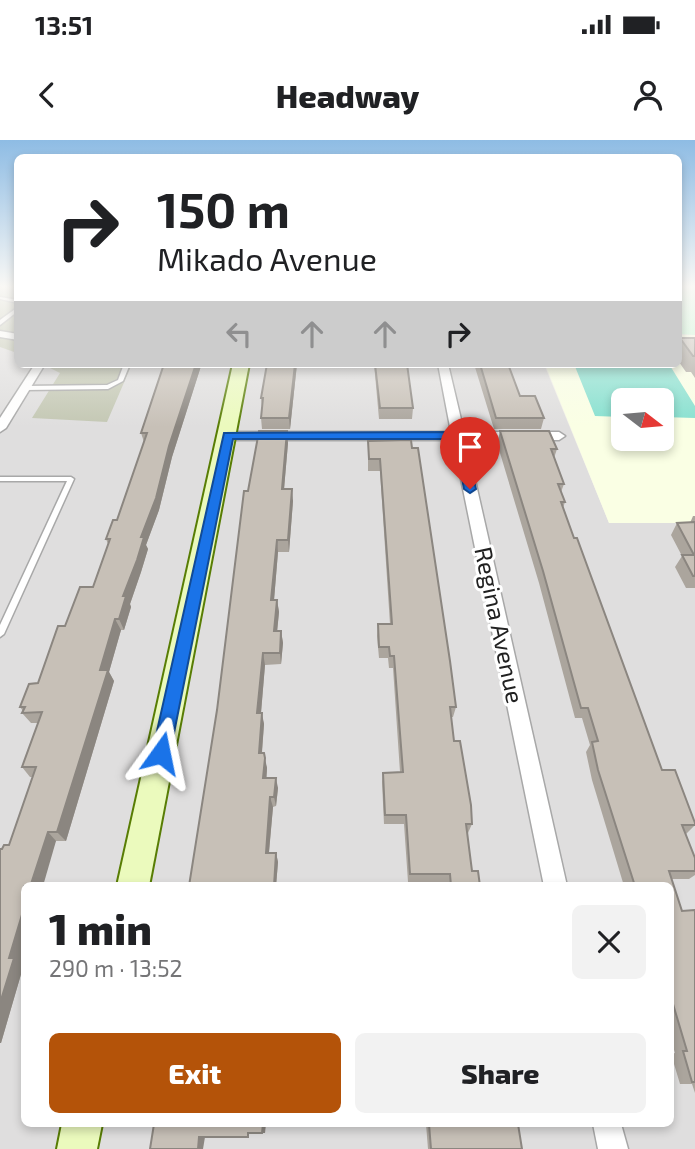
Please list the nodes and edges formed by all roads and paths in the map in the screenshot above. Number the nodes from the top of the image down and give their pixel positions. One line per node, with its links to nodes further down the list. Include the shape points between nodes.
1 (37, 368): 5 (street)
2 (125, 368): 5 (lane, via 120,381 108,387)
3 (240, 368): 7 (street)
4 (444, 368): 8 (street, Regina Avenue)
5 (24, 387): 6 (street)
6 (0, 428)
7 (228, 436): 8 (street); 12 (street)
8 (459, 436): 9 (street); 13 (street, Regina Avenue)
9 (559, 436)
10 (0, 479): 11 (lane, via 71,479)
11 (0, 634)
12 (134, 882)
13 (555, 882)
14 (81, 1127): 16 (street)
15 (608, 1127): 17 (street)
16 (77, 1149)
17 (613, 1149)

